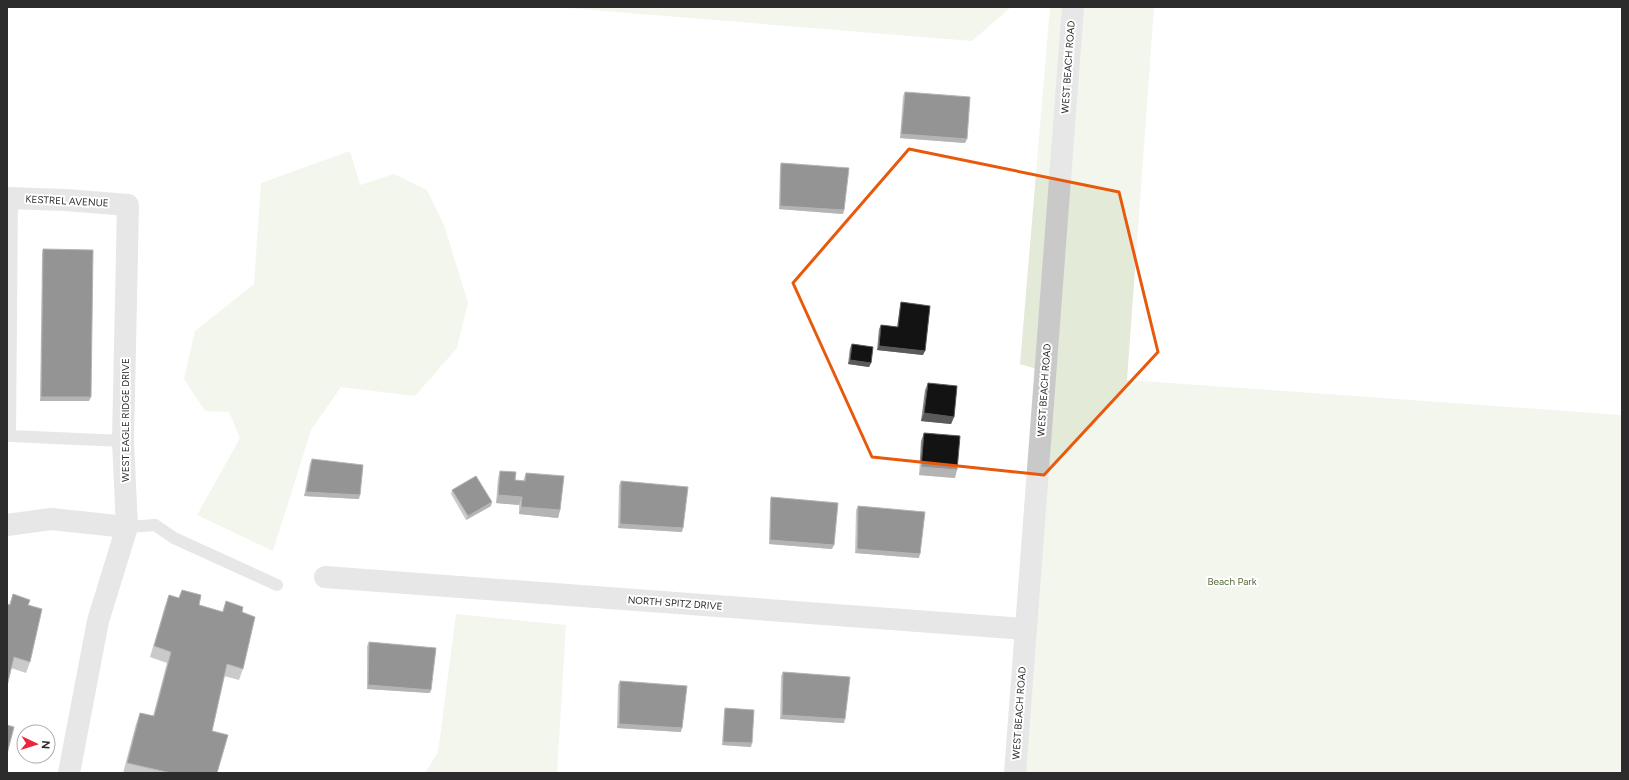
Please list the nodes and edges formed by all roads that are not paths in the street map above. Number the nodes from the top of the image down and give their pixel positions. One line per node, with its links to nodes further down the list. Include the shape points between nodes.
1 (1073, 7): 9 (street, WEST BEACH ROAD)
2 (10, 199): 3 (street, KESTREL AVENUE); 4 (lane, via 10,436)
3 (128, 204): 4 (street, WEST EAGLE RIDGE DRIVE)
4 (123, 442): 6 (street, WEST EAGLE RIDGE DRIVE)
5 (7, 525): 6 (street, via 51,520)
6 (127, 527): 8 (lane, via 155,525 174,538); 10 (street, WEST EAGLE RIDGE DRIVE, via 98,621)
7 (325, 577): 9 (street, NORTH SPITZ DRIVE)
8 (277, 585)
9 (1026, 630): 11 (street, WEST BEACH ROAD)
10 (69, 773)
11 (1015, 773)

